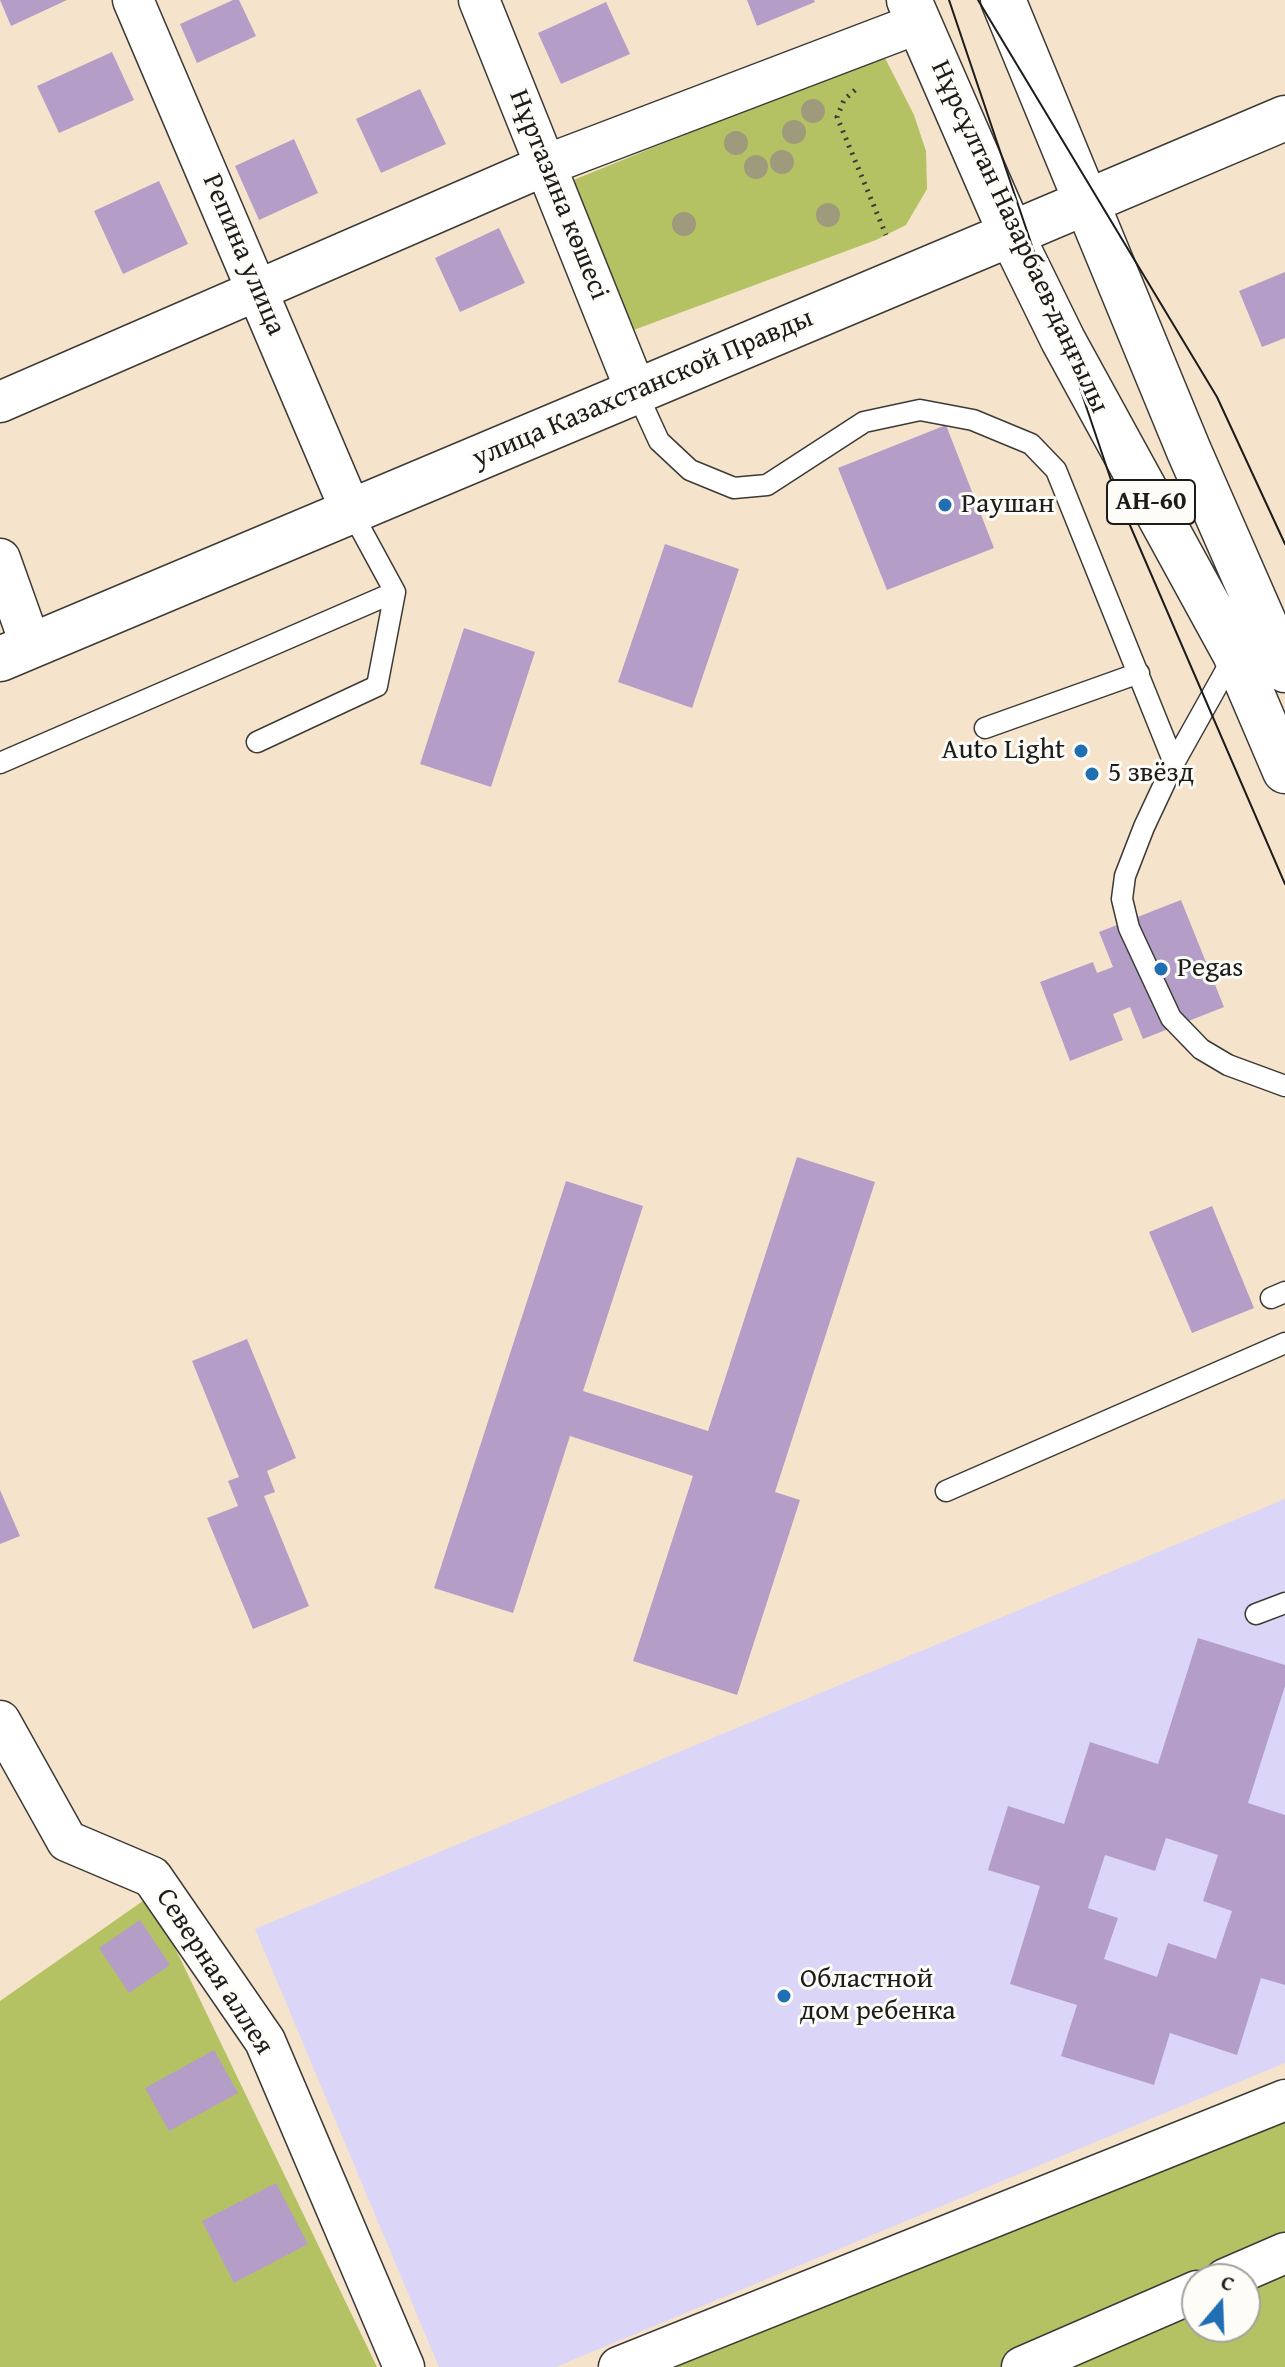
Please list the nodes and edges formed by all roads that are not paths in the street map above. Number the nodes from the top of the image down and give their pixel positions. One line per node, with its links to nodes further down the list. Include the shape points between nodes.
1 (133, 0): 9 (street, Репина улица)
2 (479, 0): 6 (street, Нұртазина көшесі)
3 (1003, 0): 7 (main road, АН-60)
4 (914, 12): 6 (street); 8 (main road, Нұрсұлтан Назарбаев даңғылы / АН-60)
5 (1285, 118): 7 (main road, улица Казахстанской Правды)
6 (546, 165): 9 (street); 10 (street, Нұртазина көшесі)
7 (1088, 201): 8 (main road, улица Казахстанской Правды); 17 (main road, АН-60)
8 (1011, 234): 10 (main road, улица Казахстанской Правды); 16 (main road, Нұрсұлтан Назарбаев даңғылы / АН-60)
9 (258, 291): 11 (street); 12 (street, Репина улица)
10 (636, 391): 12 (main road, улица Казахстанской Правды); 18 (lane, via 659,441 690,470 734,488 767,485 864,422 920,410 973,420 1031,444 1056,470)
11 (0, 402)
12 (351, 511): 14 (lane); 15 (main road, улица Казахстанской Правды)
13 (0, 559): 15 (street)
14 (395, 592): 20 (lane, via 377,686); 21 (lane)
15 (15, 652)
16 (1235, 654): 22 (lane); 23 (main road, Нұрсұлтан Назарбаев даңғылы / АН-60)
17 (1285, 670)
18 (1139, 673): 19 (lane); 22 (lane)
19 (985, 728)
20 (257, 742)
21 (0, 763)
22 (1174, 763): 24 (lane, via 1125,876 1122,899 1129,928 1171,1018 1201,1049)
23 (1285, 771)
24 (1285, 1086)
25 (1285, 1343): 26 (lane)
26 (946, 1491)
27 (1285, 1603): 28 (lane)
28 (1256, 1614)
29 (0, 1721): 34 (street, Северная аллея, via 67,1841 152,1877 265,2041)
30 (1285, 2100): 35 (street)
31 (1285, 2253): 32 (street)
32 (1261, 2263)
33 (1181, 2298): 36 (street)
34 (404, 2367)
35 (619, 2367)
36 (1022, 2367)

